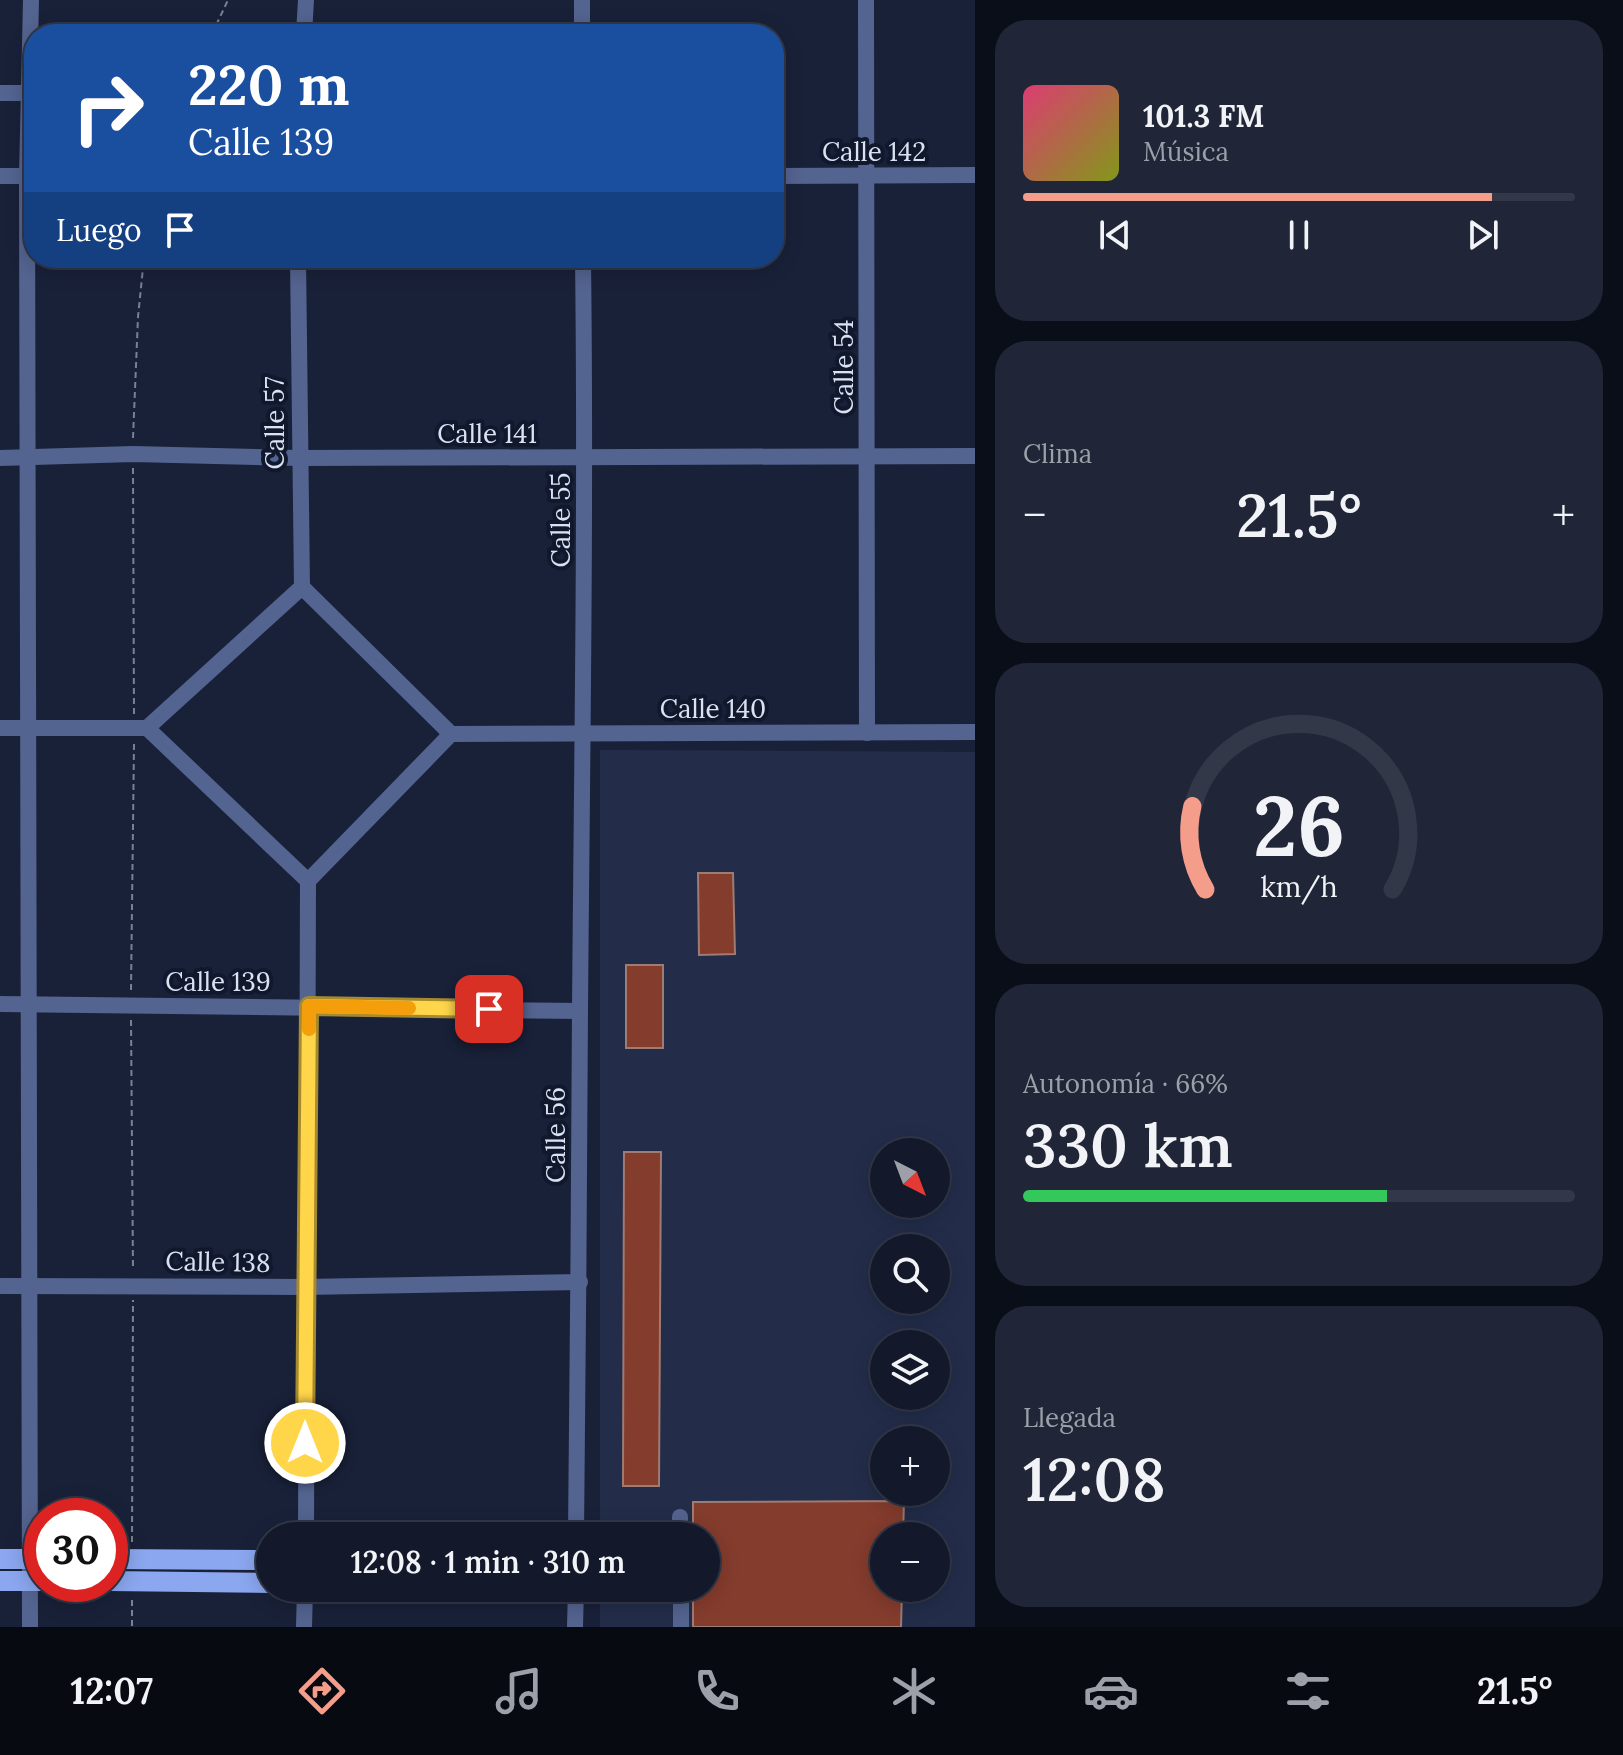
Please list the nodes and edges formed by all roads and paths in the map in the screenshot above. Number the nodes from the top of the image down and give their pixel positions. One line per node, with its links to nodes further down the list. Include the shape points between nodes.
1 (31, 0): 6 (street)
2 (228, 0): 7 (path)
3 (306, 0): 8 (street)
4 (582, 0): 9 (street)
5 (866, 0): 16 (street, Calle 54)
6 (30, 24)
7 (217, 24)
8 (305, 24)
9 (582, 24)
10 (0, 93): 11 (street)
11 (24, 93)
12 (975, 175): 16 (street, Calle 142)
13 (0, 176): 14 (street)
14 (24, 176)
15 (784, 176): 16 (street, Calle 142)
16 (867, 176): 22 (street, Calle 54)
17 (30, 268): 27 (street)
18 (143, 268): 21 (path)
19 (298, 268): 26 (street, Calle 57)
20 (583, 268): 24 (street, Calle 55)
21 (133, 454): 26 (street, Calle 141); 27 (street, Calle 141); 31 (path)
22 (868, 456): 23 (street, Calle 141); 24 (street, Calle 141); 34 (street, Calle 54)
23 (975, 456)
24 (585, 457): 26 (street, Calle 141); 33 (street, Calle 55)
25 (0, 458): 27 (street, Calle 141)
26 (298, 458): 28 (street, Calle 57)
27 (28, 459): 30 (street)
28 (302, 587): 31 (street); 35 (street)
29 (0, 728): 30 (street)
30 (29, 728): 31 (street); 38 (street)
31 (141, 728): 36 (street); 39 (path)
32 (975, 732): 34 (street, Calle 140)
33 (584, 733): 34 (street, Calle 140); 35 (street, Calle 140); 41 (street, Calle 56)
34 (867, 733)
35 (451, 734): 36 (street)
36 (308, 881): 40 (street)
37 (0, 1004): 38 (street, Calle 139)
38 (30, 1005): 39 (street, Calle 139); 45 (street)
39 (131, 1005): 40 (street, Calle 139); 43 (path)
40 (309, 1006): 41 (street, Calle 139); 46 (street)
41 (580, 1011): 42 (street, Calle 56)
42 (580, 1282): 46 (street, Calle 138); 50 (street, Calle 56)
43 (133, 1285): 45 (street, Calle 138); 46 (street, Calle 138); 54 (path)
44 (0, 1286): 45 (street, Calle 138)
45 (30, 1286): 47 (street)
46 (305, 1287): 49 (street)
47 (35, 1498)
48 (680, 1517): 51 (street)
49 (306, 1522)
50 (576, 1522)
51 (680, 1522)
52 (0, 1559): 53 (main road)
53 (24, 1559)
54 (131, 1559): 55 (main road)
55 (256, 1560)
56 (0, 1581): 57 (main road)
57 (24, 1581)
58 (128, 1582): 59 (main road)
59 (132, 1582): 60 (main road); 66 (path)
60 (256, 1583)
61 (33, 1602): 65 (street)
62 (305, 1602): 67 (street)
63 (576, 1602): 68 (street)
64 (681, 1602): 69 (street)
65 (30, 1627)
66 (132, 1627)
67 (304, 1627)
68 (575, 1627)
69 (681, 1627)

